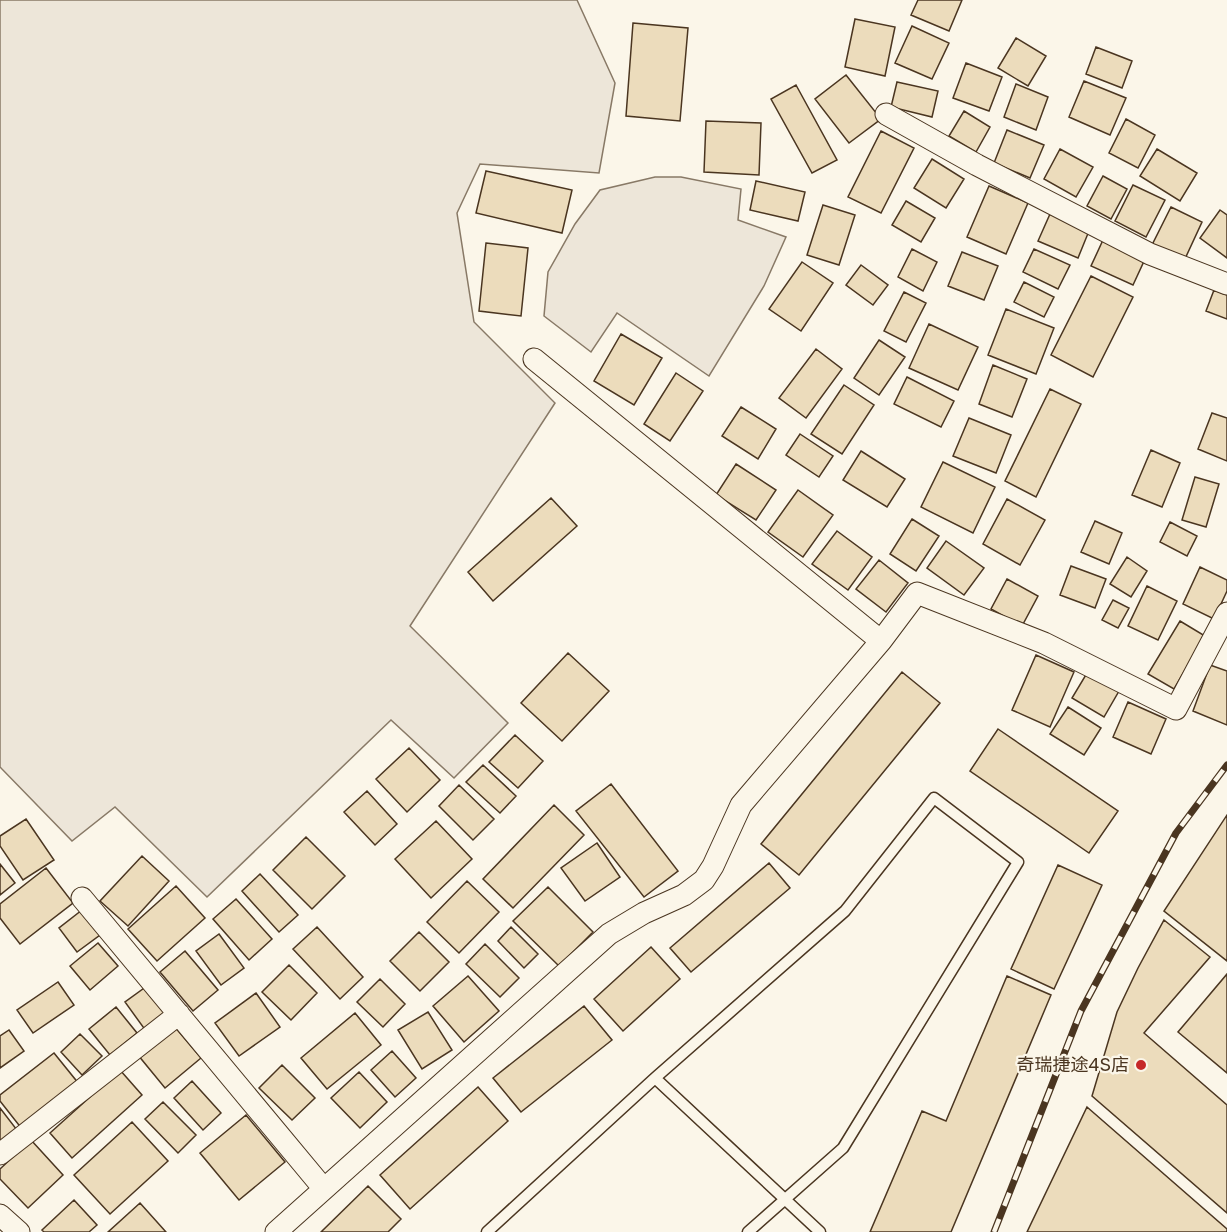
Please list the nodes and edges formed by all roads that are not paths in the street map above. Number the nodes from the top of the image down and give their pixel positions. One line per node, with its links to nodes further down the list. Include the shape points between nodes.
1 (886, 114): 2 (street, via 1150,254)
2 (1227, 284)
3 (534, 359): 5 (street)
4 (1227, 613): 5 (street, via 1176,709 1044,643 917,593)
5 (881, 641): 10 (street, via 741,805 704,880 684,895 609,934)
6 (82, 898): 7 (street)
7 (179, 1014): 9 (street); 10 (street)
8 (655, 1078): 11 (lane); 11 (lane, via 845,910 934,798 1018,862 843,1148); 15 (lane)
9 (0, 1154)
10 (324, 1189): 14 (street)
11 (786, 1200): 16 (lane); 17 (lane)
12 (0, 1215): 13 (street)
13 (20, 1232)
14 (276, 1232)
15 (487, 1232)
16 (748, 1232)
17 (820, 1232)

